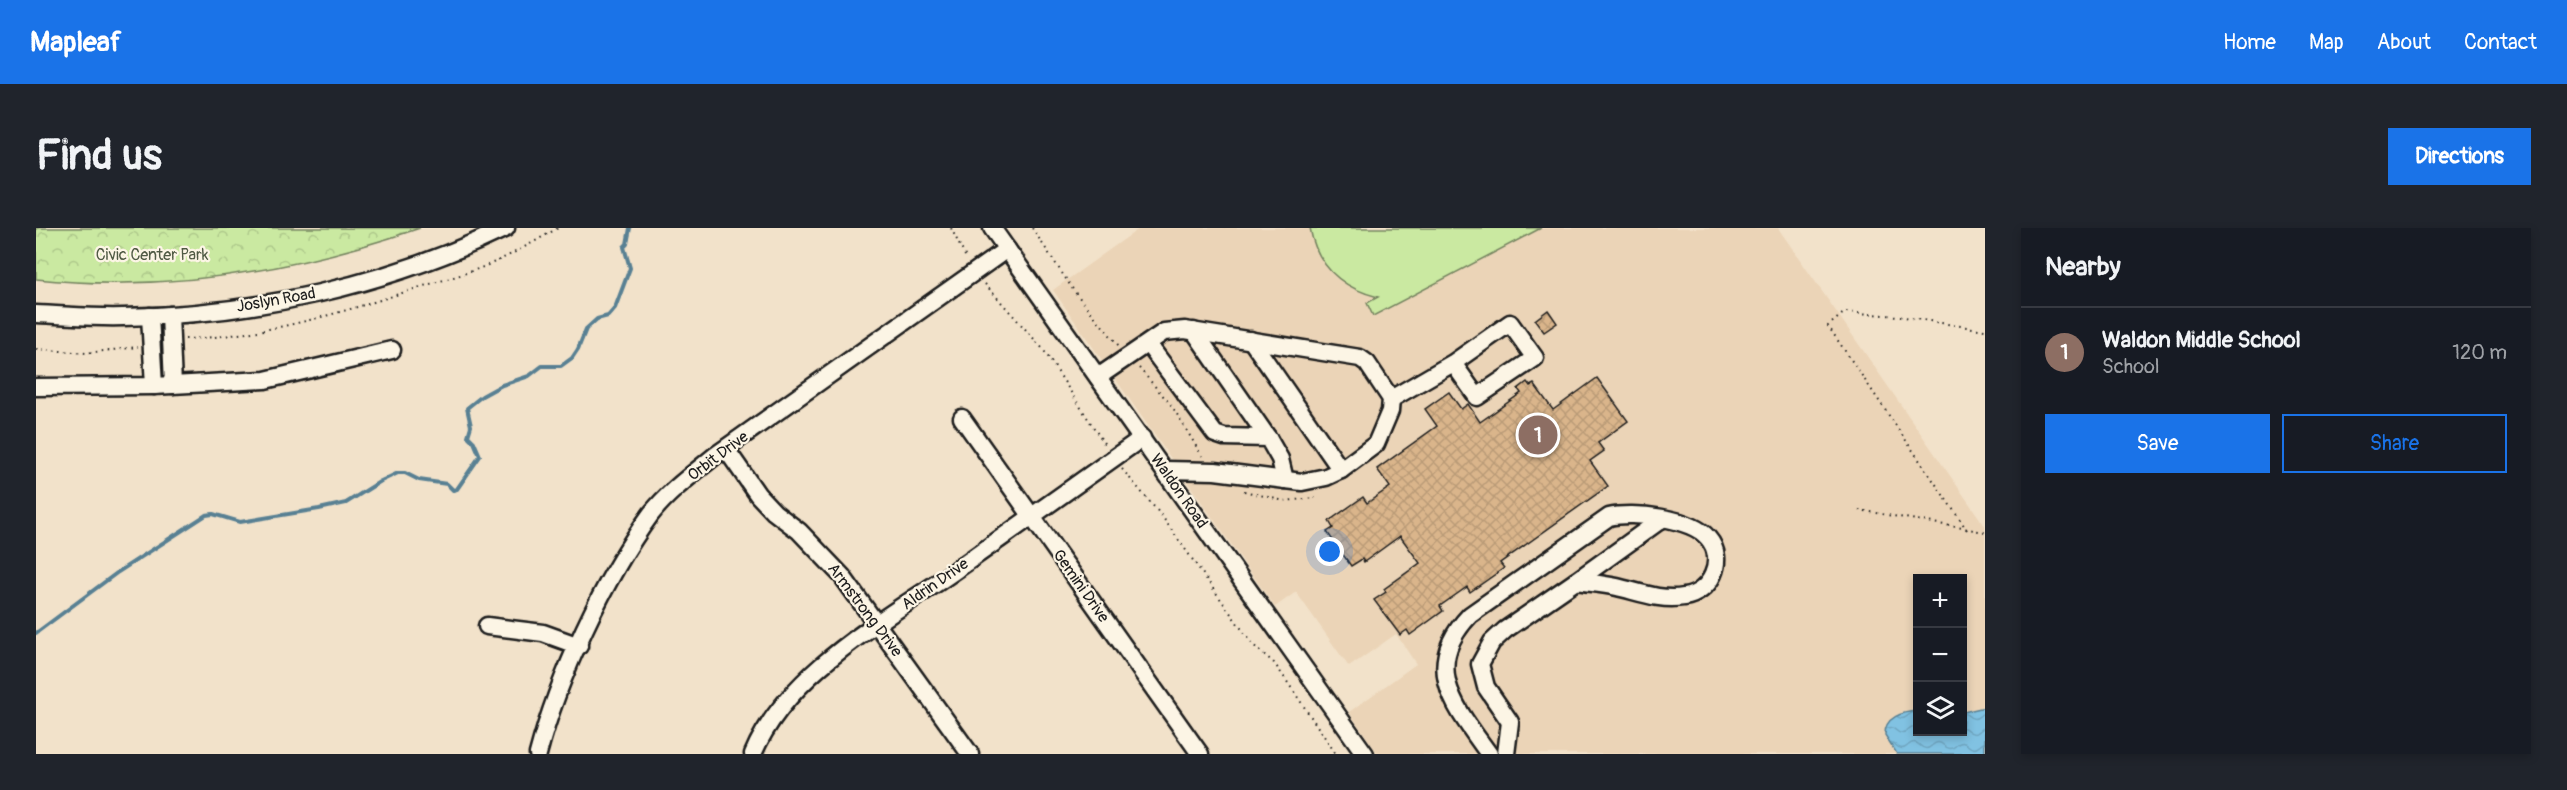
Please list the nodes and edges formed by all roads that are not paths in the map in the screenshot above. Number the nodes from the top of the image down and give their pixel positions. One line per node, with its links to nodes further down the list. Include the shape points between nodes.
1 (506, 228): 5 (street, Joslyn Road, via 464,248 382,276 299,297)
2 (992, 228): 3 (street, Waldon Road)
3 (1007, 249): 12 (street, Waldon Road); 20 (street, Orbit Drive)
4 (36, 314): 6 (street, Joslyn Road)
5 (170, 315): 6 (street, Joslyn Road); 13 (street)
6 (150, 316): 14 (street)
7 (1194, 331): 8 (street); 9 (street, via 1164,332); 19 (street)
8 (1251, 340): 16 (street, via 1360,358); 22 (street)
9 (1148, 344): 12 (street); 19 (street, via 1215,434)
10 (392, 350): 13 (street, via 265,380)
11 (1453, 363): 11 (street, via 1510,322 1535,358 1477,397); 16 (street)
12 (1098, 377): 18 (street, Waldon Road)
13 (173, 385): 14 (street)
14 (154, 386): 15 (street)
15 (36, 387)
16 (1391, 399): 22 (street, via 1376,444)
17 (962, 418): 24 (street, Gemini Drive)
18 (1142, 438): 21 (street, Waldon Road); 24 (street, Aldrin Drive)
19 (1268, 438): 23 (street, via 1280,459)
20 (726, 449): 27 (street, Armstrong Drive, via 758,495 842,576); 29 (street, Orbit Drive, via 652,513 606,587)
21 (1164, 470): 23 (street, via 1215,471); 34 (street, Waldon Road)
22 (1341, 470): 23 (street, via 1317,480)
23 (1285, 480)
24 (1032, 516): 27 (street, Aldrin Drive); 33 (street, Gemini Drive)
25 (1662, 519): 26 (street); 26 (street, via 1698,530 1714,548 1714,572 1700,592 1687,597 1656,597); 35 (street, via 1622,513 1609,517 1460,626 1447,659 1449,695)
26 (1576, 581): 36 (street, via 1505,630 1483,654 1480,664 1486,687 1509,722)
27 (878, 624): 31 (street, Aldrin Drive, via 811,674 783,703); 32 (street, Armstrong Drive)
28 (487, 626): 29 (street, via 543,633)
29 (579, 646): 30 (street, Orbit Drive, via 547,720)
30 (538, 754)
31 (753, 754)
32 (970, 754)
33 (1200, 754)
34 (1365, 754)
35 (1489, 754)
36 (1506, 754)

